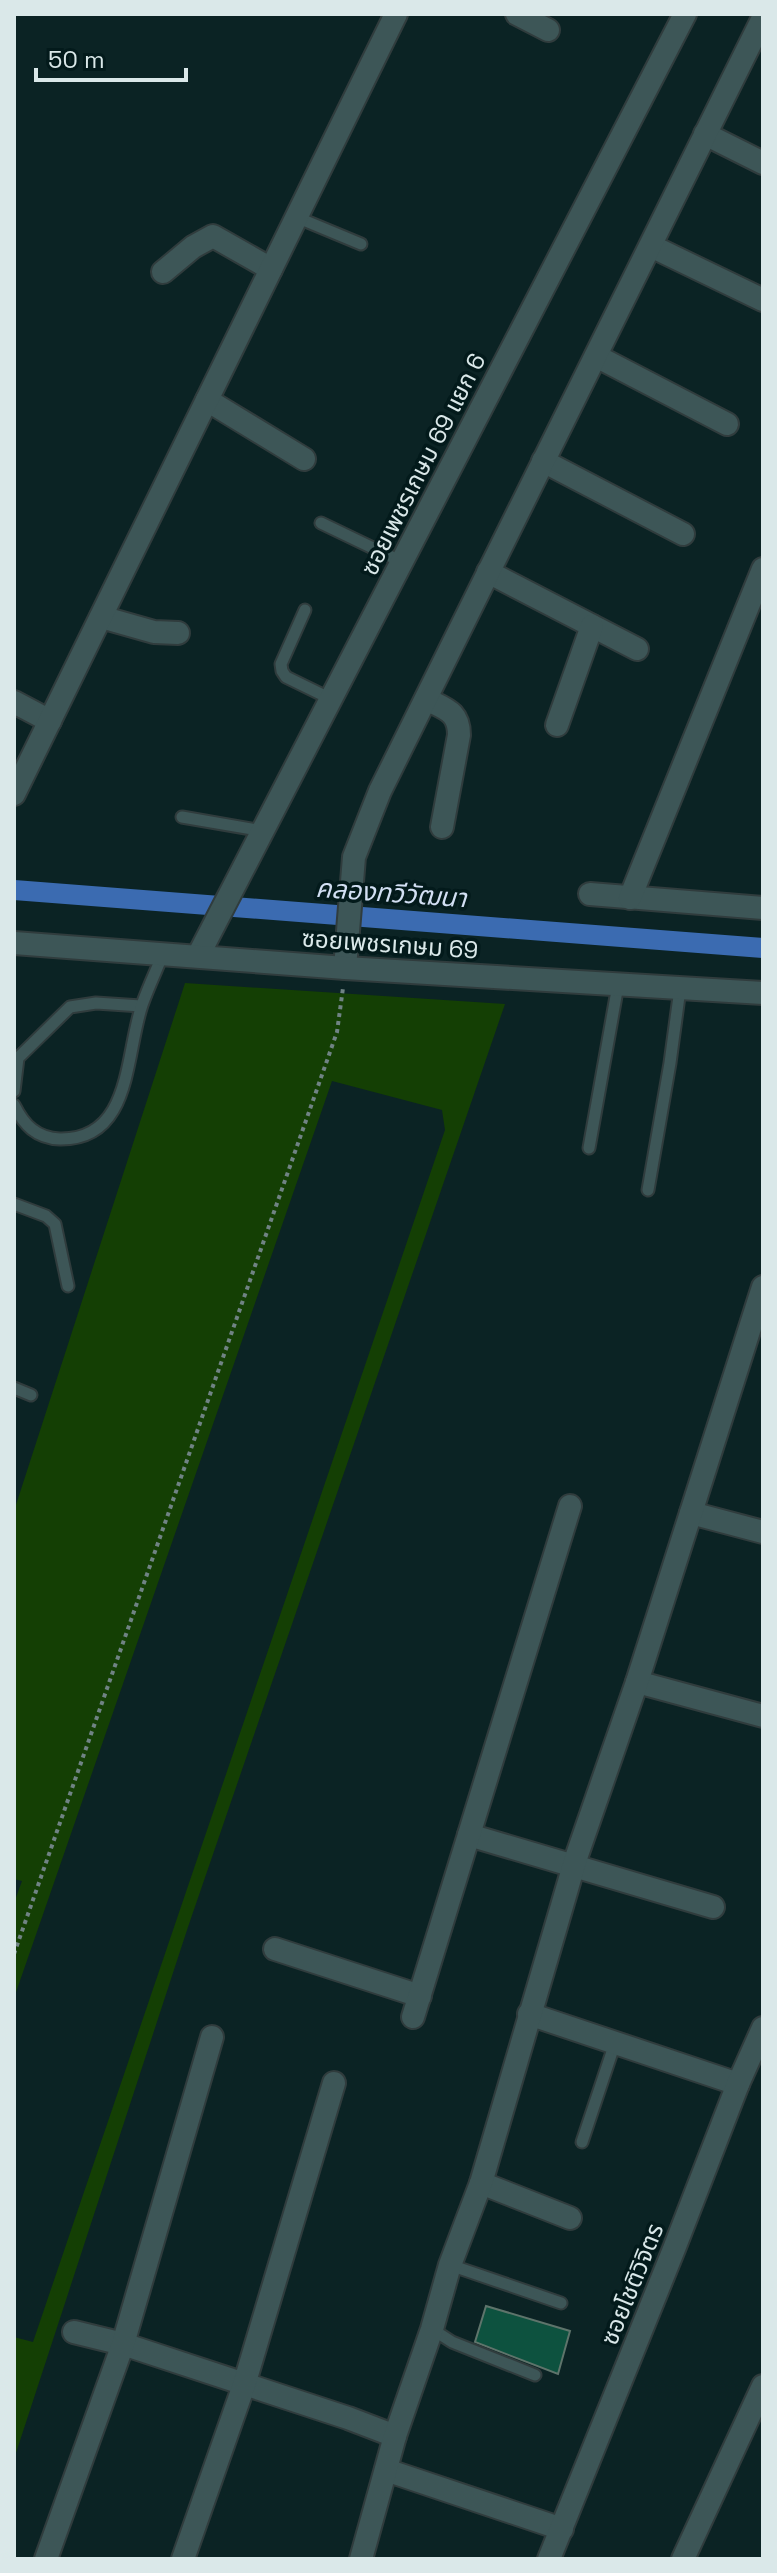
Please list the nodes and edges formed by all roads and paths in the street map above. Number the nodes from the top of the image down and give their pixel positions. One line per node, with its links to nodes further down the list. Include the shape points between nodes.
1 (396, 14): 8 (street)
2 (517, 14): 5 (street)
3 (685, 14): 21 (street, ซอยเพชรเกษม 69 แยก 6)
4 (762, 23): 6 (street)
5 (548, 30)
6 (705, 134): 7 (street); 10 (street)
7 (763, 163)
8 (296, 217): 9 (lane); 11 (street)
9 (361, 244)
10 (651, 246): 13 (street); 14 (street)
11 (271, 269): 12 (street, via 213,236); 15 (street)
12 (163, 272)
13 (763, 300)
14 (596, 356): 16 (street); 18 (street)
15 (207, 400): 17 (street); 26 (street)
16 (727, 424)
17 (304, 459)
18 (543, 461): 20 (street); 23 (street)
19 (321, 523): 21 (lane)
20 (683, 534)
21 (402, 562): 30 (street, ซอยเพชรเกษม 69 แยก 6)
22 (763, 569): 24 (street)
23 (488, 572): 27 (street); 31 (street)
24 (756, 604): 40 (street)
25 (305, 610): 30 (lane, via 282,671)
26 (101, 617): 28 (street); 33 (street)
27 (592, 626): 29 (street); 34 (street)
28 (178, 633)
29 (637, 649)
30 (331, 699): 38 (street, ซอยเพชรเกษม 69 แยก 6)
31 (426, 699): 37 (street, via 459,722); 45 (street, via 354,857)
32 (14, 702): 33 (street)
33 (50, 721): 35 (street)
34 (557, 725)
35 (16, 787)
36 (182, 817): 38 (lane)
37 (442, 827)
38 (263, 831): 43 (street, ซอยเพชรเกษม 69 แยก 6)
39 (590, 894): 40 (street)
40 (630, 898): 41 (street)
41 (763, 908)
42 (14, 943): 44 (street, ซอยเพชรเกษม 69)
43 (203, 948): 44 (street, ซอยเพชรเกษม 69); 45 (street, ซอยเพชรเกษม 69)
44 (163, 954): 49 (lane)
45 (346, 956): 46 (street, ซอยเพชรเกษม 69); 69 (path, via 337,1032)
46 (618, 985): 47 (street, ซอยเพชรเกษม 69); 52 (lane)
47 (680, 989): 48 (street, ซอยเพชรเกษม 69); 53 (lane)
48 (763, 990)
49 (141, 1006): 50 (lane, via 70,1007 18,1058); 51 (lane, via 119,1099 108,1120 75,1139 50,1138 31,1131)
50 (14, 1091)
51 (14, 1105)
52 (589, 1148)
53 (648, 1190)
54 (14, 1204): 55 (lane, via 55,1224)
55 (68, 1286)
56 (763, 1287): 57 (street)
57 (755, 1342): 61 (street)
58 (14, 1388): 59 (lane)
59 (31, 1395)
60 (570, 1506): 65 (street)
61 (691, 1513): 62 (street); 63 (street)
62 (763, 1532)
63 (637, 1682): 64 (street); 66 (street)
64 (763, 1716)
65 (469, 1835): 66 (street); 68 (street, via 416,2007)
66 (575, 1865): 67 (street); 70 (street)
67 (713, 1907)
68 (275, 1949)
69 (14, 1954)
70 (529, 2014): 73 (street); 77 (street)
71 (763, 2028): 75 (street, ซอยโชติวิจิตร)
72 (212, 2037): 83 (street)
73 (615, 2043): 75 (street); 76 (lane)
74 (334, 2083): 85 (street)
75 (738, 2084): 89 (street, ซอยโชติวิจิตร)
76 (582, 2142)
77 (481, 2183): 78 (street); 79 (street)
78 (570, 2218)
79 (450, 2265): 80 (lane); 81 (street)
80 (561, 2303)
81 (432, 2329): 84 (lane); 87 (street)
82 (74, 2332): 83 (street)
83 (123, 2344): 85 (street); 90 (street)
84 (535, 2375)
85 (244, 2385): 87 (street); 91 (street)
86 (763, 2386): 94 (street)
87 (395, 2436): 88 (street)
88 (386, 2470): 89 (street); 92 (street)
89 (562, 2529): 93 (street, ซอยโชติวิจิตร)
90 (46, 2559)
91 (183, 2559)
92 (361, 2559)
93 (549, 2559)
94 (683, 2559)

